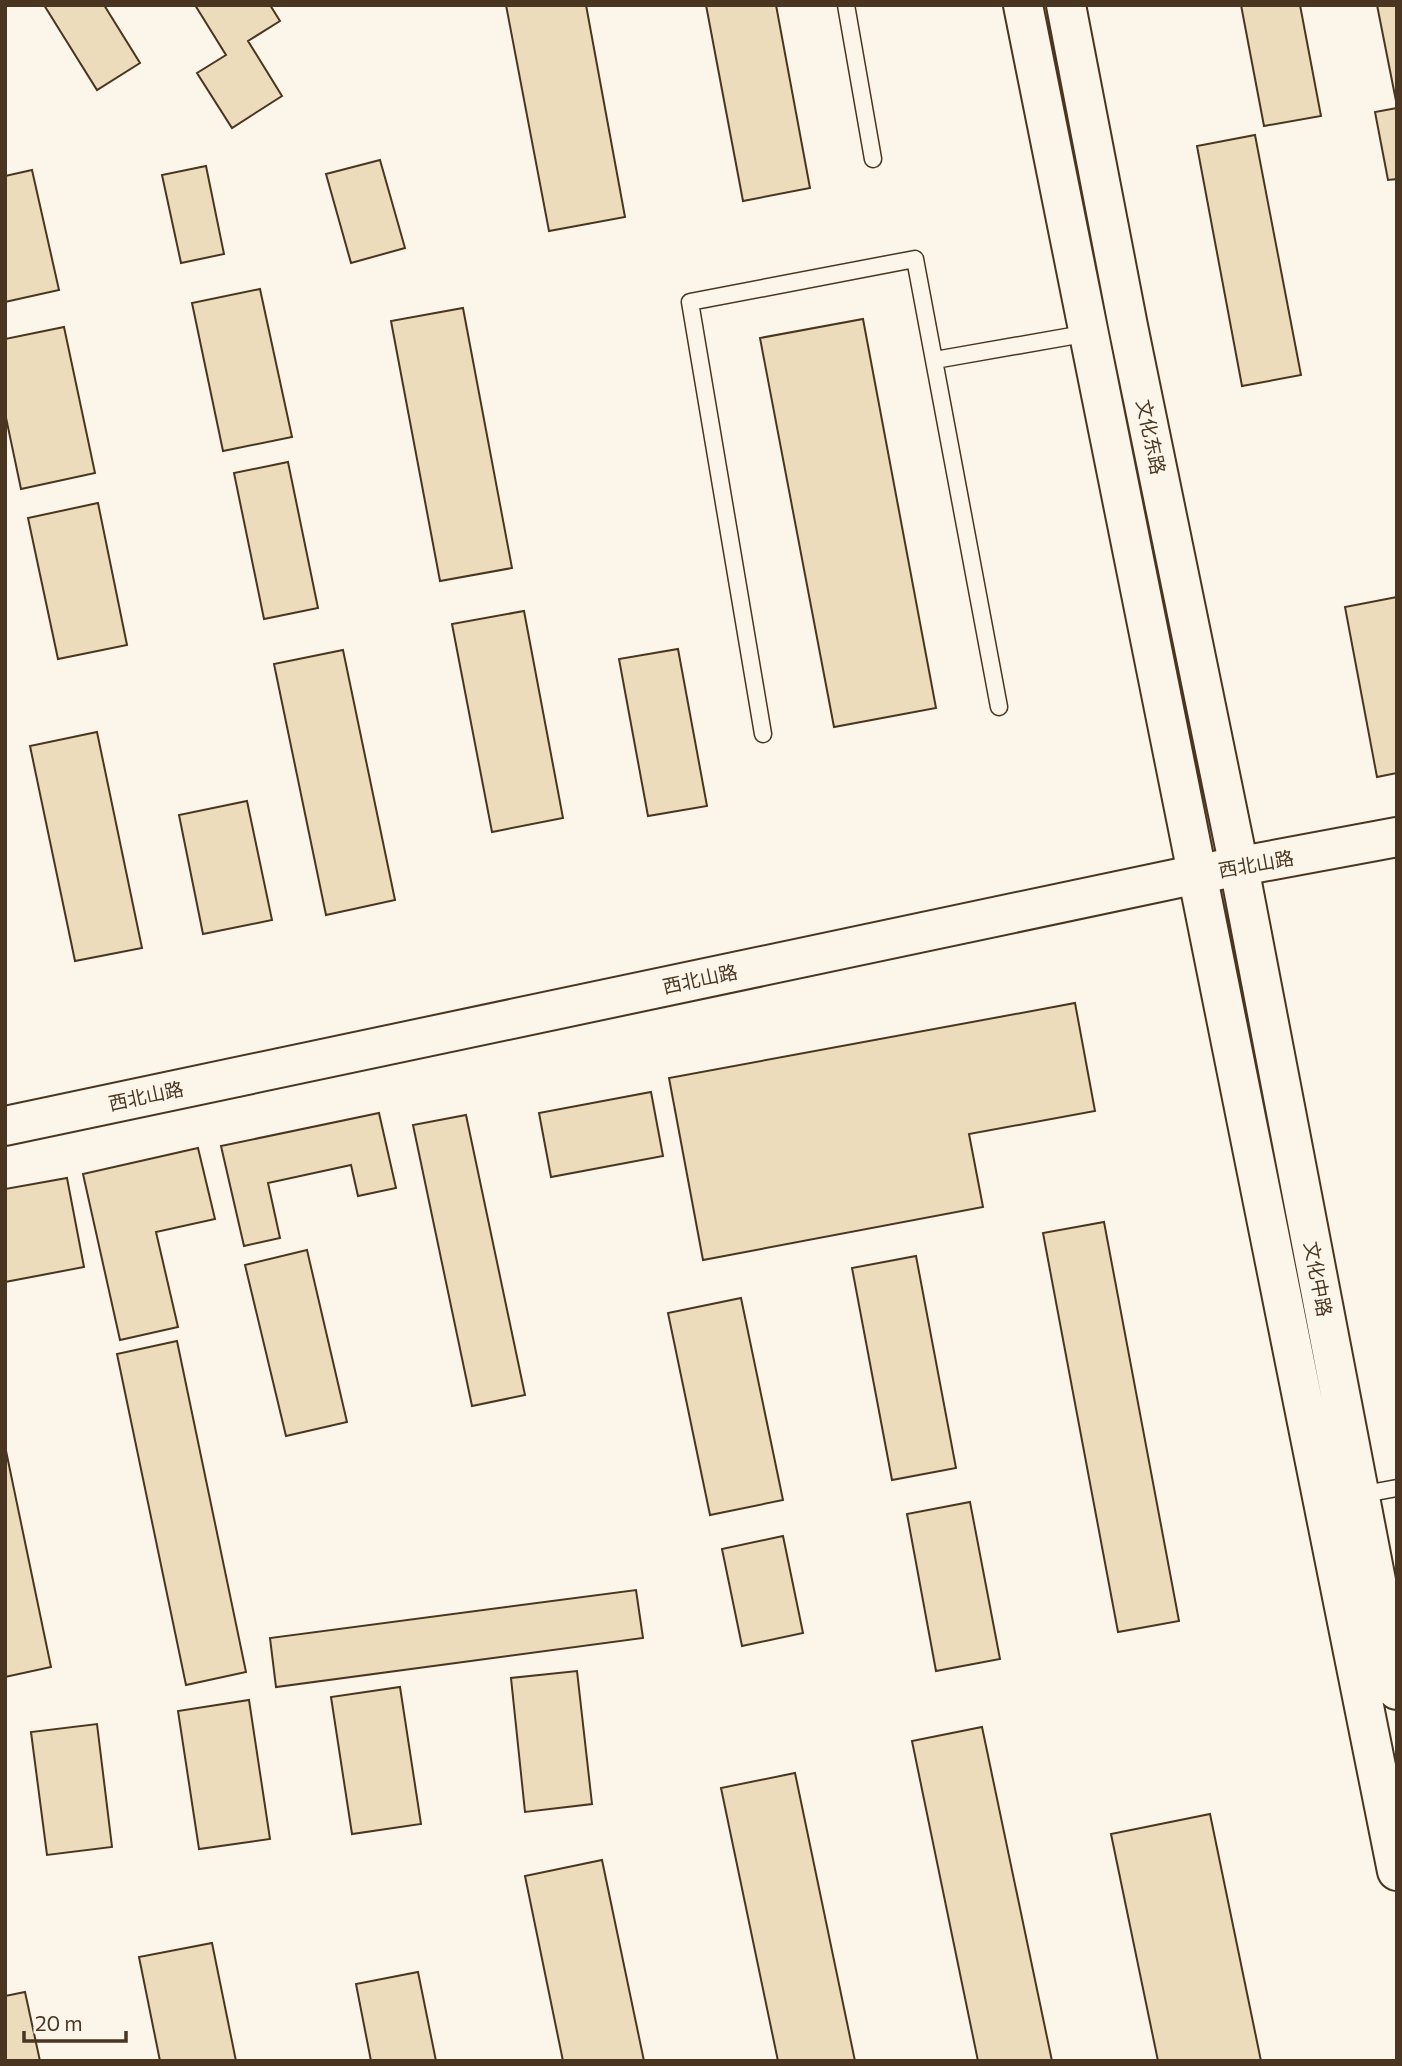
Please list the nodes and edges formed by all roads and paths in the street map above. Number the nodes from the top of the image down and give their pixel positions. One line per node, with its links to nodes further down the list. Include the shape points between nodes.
1 (846, 5): 4 (lane)
2 (1023, 5): 5 (main road)
3 (1066, 5): 10 (main road, 文化东路)
4 (873, 159)
5 (1089, 333): 6 (lane); 11 (main road)
6 (935, 360): 7 (lane); 8 (lane, via 915,259 690,302)
7 (999, 707)
8 (764, 734)
9 (1397, 837): 10 (main road, 西北山路)
10 (1240, 867): 11 (main road, 西北山路); 14 (main road, 文化中路)
11 (1198, 874): 12 (main road, 西北山路); 16 (main road)
12 (5, 1126)
13 (1397, 1488): 14 (lane)
14 (1359, 1495): 15 (main road, 文化中路)
15 (1397, 1690)
16 (1397, 1871)

